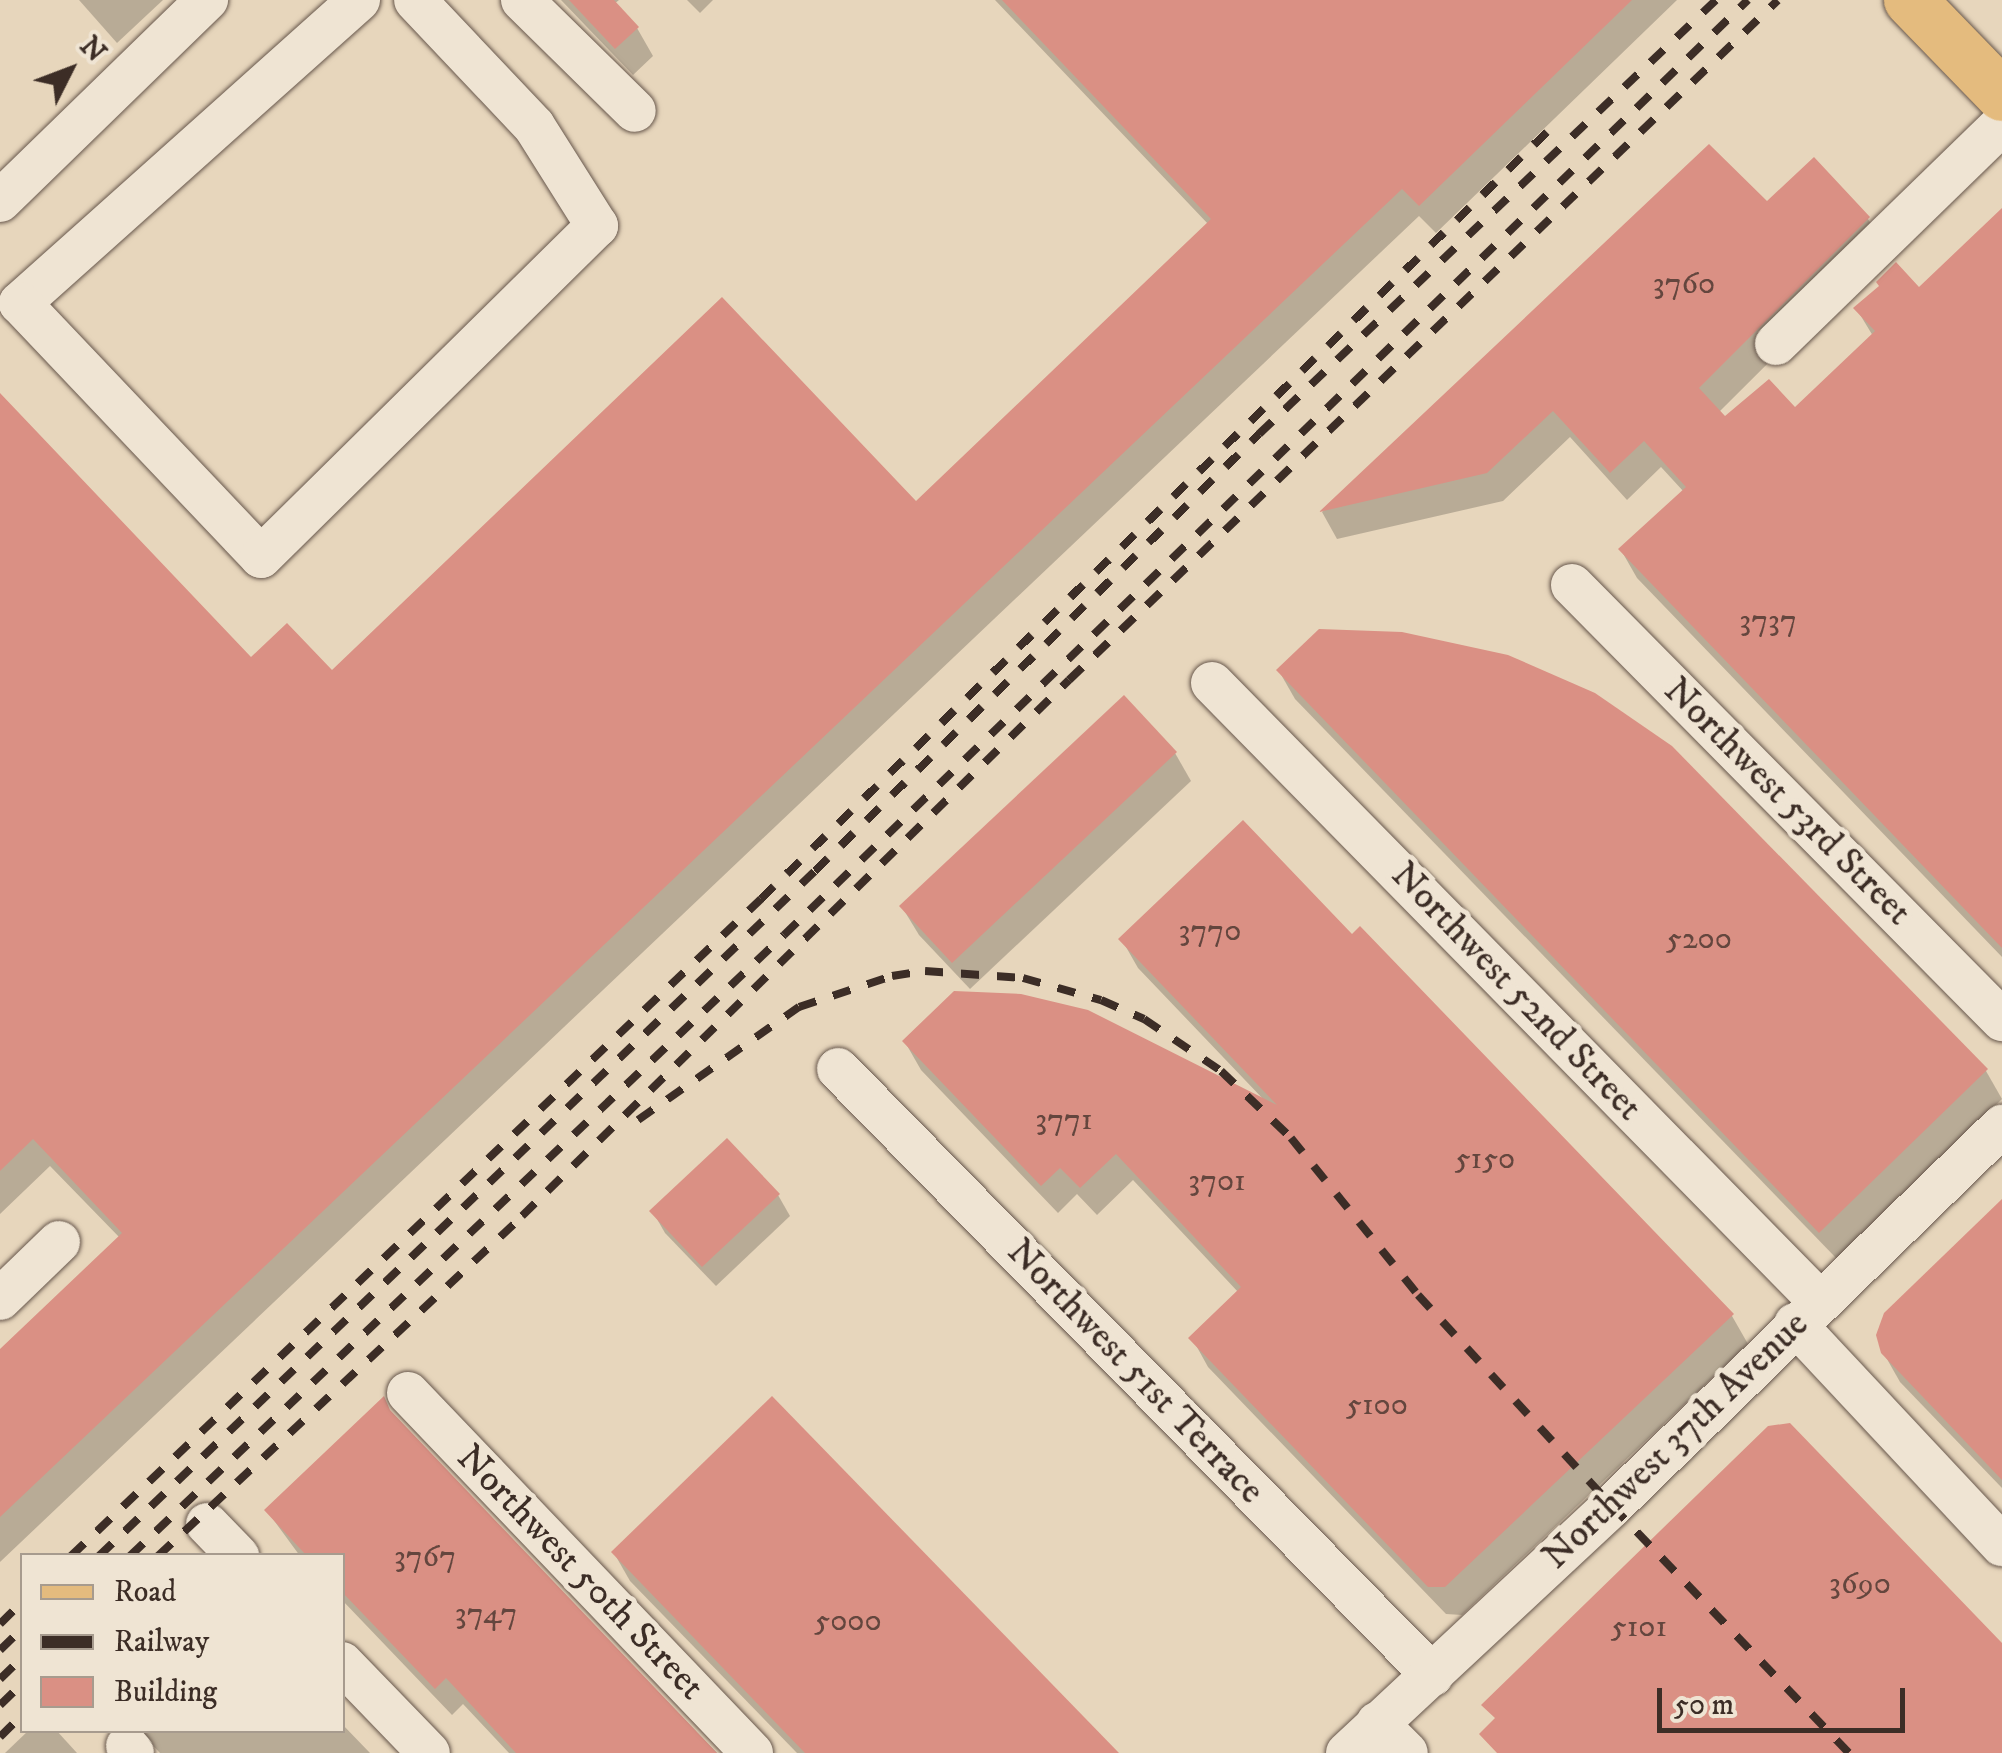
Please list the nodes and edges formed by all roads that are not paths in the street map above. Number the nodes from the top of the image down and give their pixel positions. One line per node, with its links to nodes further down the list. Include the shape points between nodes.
1 (207, 0): 9 (street)
2 (359, 0): 10 (street)
3 (415, 0): 10 (street, via 534,126 597,226 260,557)
4 (522, 0): 7 (street)
5 (1910, 0): 6 (main road)
6 (2002, 95)
7 (635, 111)
8 (2002, 124): 11 (street)
9 (0, 201)
10 (10, 290)
11 (1776, 344)
12 (1572, 585): 14 (street, Northwest 53rd Street)
13 (1212, 682): 19 (street, Northwest 52nd Street)
14 (2002, 1020)
15 (838, 1069): 25 (street, Northwest 51st Terrace)
16 (2002, 1126): 19 (street, Northwest 37th Avenue)
17 (60, 1242): 18 (street)
18 (0, 1299)
19 (1807, 1312): 22 (street, Northwest 52nd Street); 25 (street, Northwest 37th Avenue)
20 (408, 1393): 28 (street, Northwest 50th Street)
21 (207, 1524): 23 (street)
22 (2002, 1544)
23 (235, 1553)
24 (345, 1667): 27 (street)
25 (1432, 1675): 26 (street, Northwest 37th Avenue)
26 (1362, 1738): 29 (street)
27 (429, 1753)
28 (752, 1753)
29 (1407, 1753)

